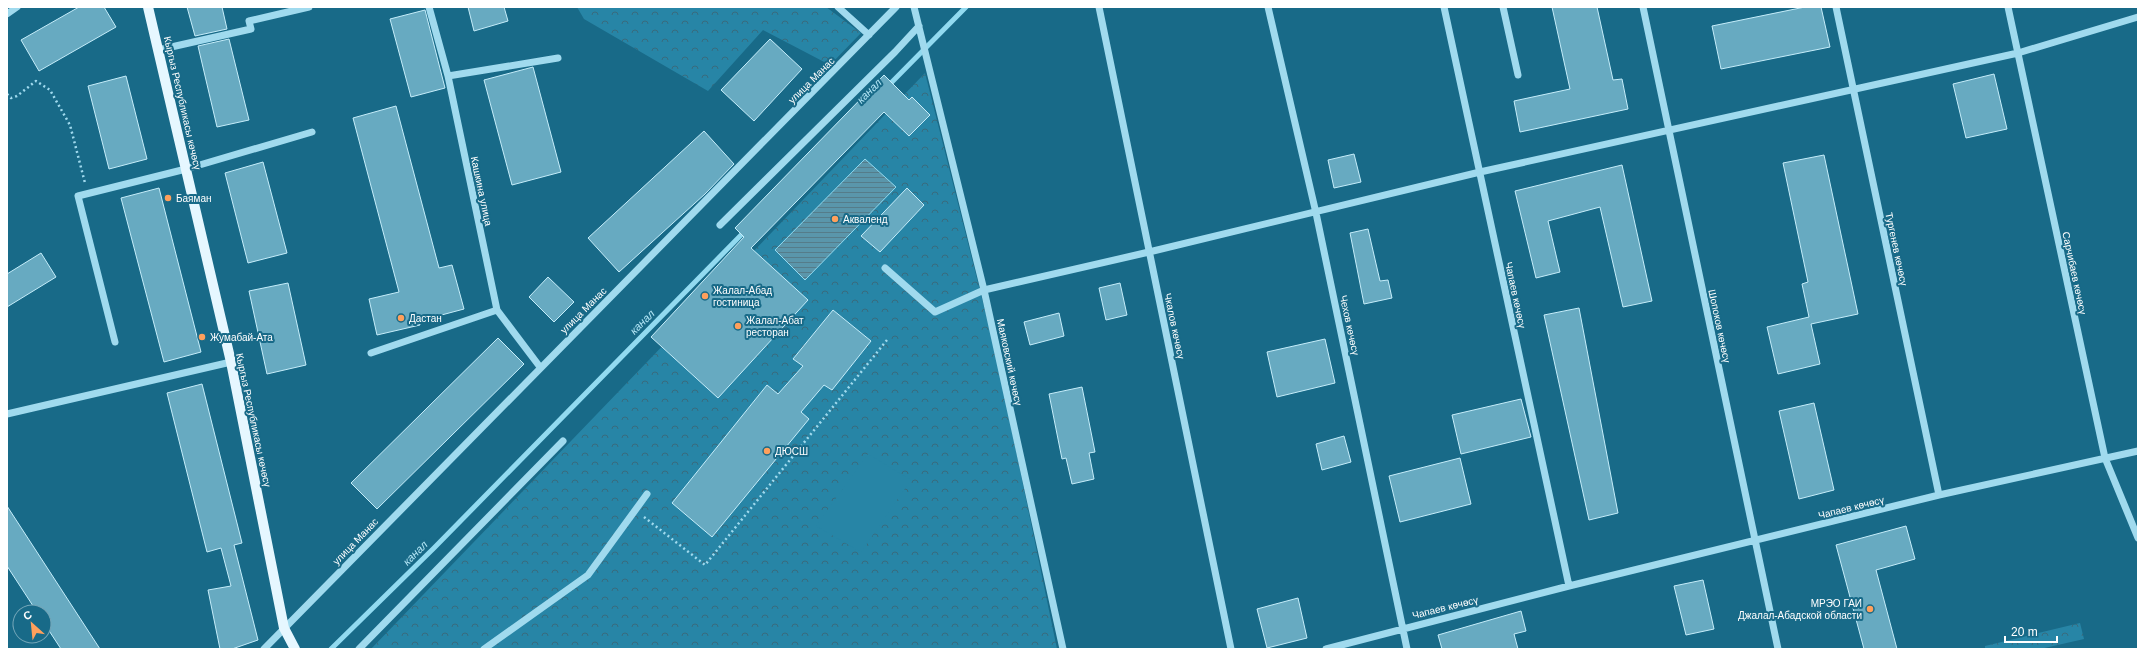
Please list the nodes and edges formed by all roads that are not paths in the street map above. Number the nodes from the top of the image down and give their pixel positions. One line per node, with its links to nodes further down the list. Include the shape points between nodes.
1 (17, 7): 15 (street)
2 (148, 7): 19 (main road, Кыргыз Республикасы көчөсү)
3 (309, 7): 19 (street, via 248,21 251,30)
4 (429, 7): 23 (street, Кашкина улица)
5 (838, 7): 18 (street)
6 (896, 7): 18 (street, улица Манас)
7 (914, 7): 17 (street, Маяковский көчөсү)
8 (1099, 7): 31 (street, Чкалов көчөсү)
9 (1268, 7): 29 (street, Чехов көчөсү)
10 (1444, 7): 28 (street, Чапаев көчөсү)
11 (1503, 7): 22 (street)
12 (1644, 7): 25 (street, Шопоков көчөсү)
13 (1836, 7): 24 (street, Тургенев көчөсү)
14 (2008, 7): 20 (street, Сарчибаев көчөсү)
15 (7, 14)
16 (2138, 17): 20 (street)
17 (920, 28): 30 (street); 33 (street, Маяковский көчөсү)
18 (869, 34): 38 (street, улица Манас)
19 (158, 50): 27 (main road, Кыргыз Республикасы көчөсү)
20 (2018, 53): 24 (street); 42 (street, Сарчибаев көчөсү)
21 (558, 58): 23 (street)
22 (1518, 75)
23 (448, 76): 34 (street, Кашкина улица)
24 (1853, 88): 25 (street); 44 (street, Тургенев көчөсү)
25 (1670, 129): 28 (street); 46 (street, Шопоков көчөсү)
26 (312, 132): 27 (street)
27 (186, 169): 35 (street, via 78,196); 37 (main road, Кыргыз Республикасы көчөсү)
28 (1480, 172): 29 (street); 47 (street, Чапаев көчөсү)
29 (1316, 213): 31 (street); 49 (street, Чехов көчөсү)
30 (720, 225)
31 (1149, 252): 33 (street); 55 (street, Чкалов көчөсү)
32 (885, 268): 33 (street, via 935,312)
33 (984, 290): 54 (street, Маяковский көчөсү)
34 (497, 310): 36 (street); 38 (street, Кашкина улица)
35 (115, 342)
36 (371, 353)
37 (231, 362): 39 (street); 48 (main road, Кыргыз Республикасы көчөсү)
38 (540, 368): 48 (street, улица Манас)
39 (7, 414)
40 (563, 441): 52 (street)
41 (2138, 451): 42 (street, Чапаев көчөсү)
42 (2105, 458): 44 (street, Чапаев көчөсү); 45 (street, Сарчибаев көчөсү)
43 (647, 494): 53 (street, via 588,575)
44 (1939, 495): 46 (street, Чапаев көчөсү)
45 (2138, 538)
46 (1754, 542): 47 (street, Чапаев көчөсү); 58 (street, Шопоков көчөсү)
47 (1569, 586): 49 (street, Чапаев көчөсү)
48 (284, 628): 50 (street, улица Манас); 51 (main road, Кыргыз Республикасы көчөсү)
49 (1403, 628): 56 (street, Чапаев көчөсү); 57 (street, Чехов көчөсү)
50 (264, 649)
51 (295, 649)
52 (359, 649)
53 (484, 649)
54 (1063, 649)
55 (1231, 649)
56 (1326, 649)
57 (1407, 649)
58 (1778, 649)

